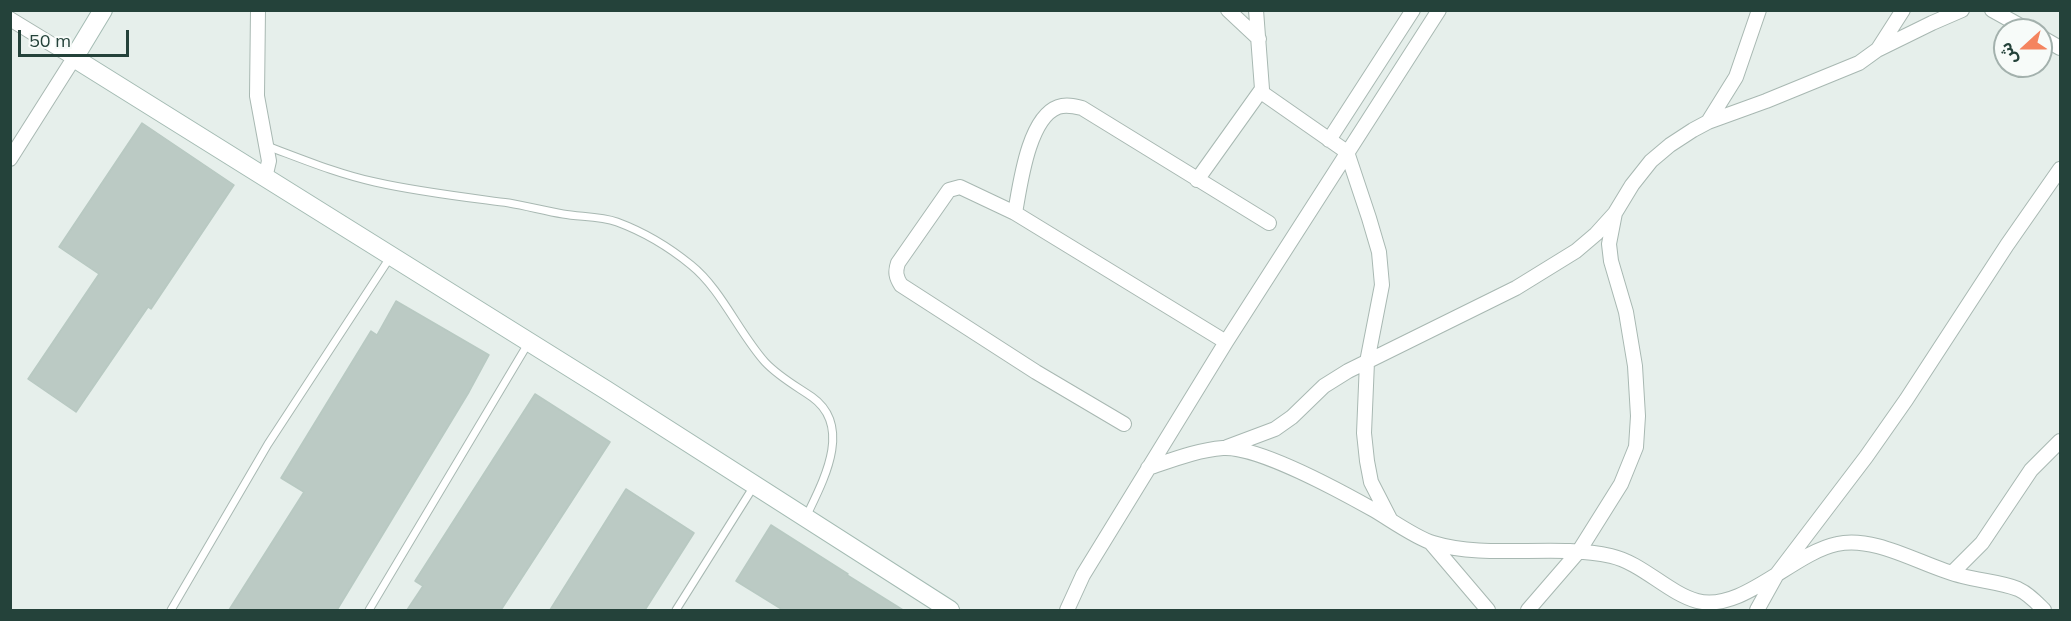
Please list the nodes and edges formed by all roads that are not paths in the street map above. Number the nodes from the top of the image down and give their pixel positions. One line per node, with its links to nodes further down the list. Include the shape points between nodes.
1 (104, 10): 15 (main road)
2 (258, 10): 19 (street, via 257,96)
3 (1228, 10): 13 (street)
4 (1256, 10): 13 (street)
5 (1413, 10): 18 (street)
6 (1439, 10): 20 (street)
7 (1760, 10): 17 (street, via 1736,77)
8 (1903, 10): 14 (street)
9 (1962, 10): 14 (street)
10 (1992, 10): 11 (street)
11 (2006, 18)
12 (10, 19): 15 (street)
13 (1259, 39): 16 (street)
14 (1877, 50): 17 (street, via 1850,67)
15 (74, 58): 21 (street); 23 (main road)
16 (1261, 92): 18 (street); 24 (street)
17 (1708, 122): 26 (street, via 1651,161)
18 (1329, 140): 20 (street)
19 (267, 146): 23 (street); 37 (lane, via 374,182 614,221 670,249 709,283 774,371 825,410 833,441 829,463)
20 (1347, 152): 30 (street); 31 (street, via 1376,241 1382,285)
21 (10, 159)
22 (2061, 169): 42 (street, via 1906,400)
23 (266, 178): 28 (main road)
24 (1197, 180): 25 (street, via 1082,108 1059,107 1041,122 1030,145); 27 (street)
25 (1015, 213): 30 (street); 32 (street, via 960,187 949,190 898,263 897,278 901,285 1036,372)
26 (1614, 213): 31 (street, via 1576,251 1516,288); 40 (street, via 1609,244 1635,366 1636,447 1621,484)
27 (1269, 223)
28 (391, 256): 29 (main road); 43 (lane, via 268,444)
29 (529, 342): 36 (main road); 44 (lane)
30 (1226, 342): 35 (street)
31 (1366, 362): 34 (street, via 1324,386 1275,429); 38 (street, via 1367,460 1371,482)
32 (1124, 423)
33 (2061, 441): 41 (street, via 2031,470 1982,543)
34 (1223, 448): 35 (street); 38 (street, via 1266,458 1345,494)
35 (1148, 468): 47 (street)
36 (754, 485): 37 (main road); 45 (lane)
37 (805, 518): 46 (main road)
38 (1390, 520): 39 (street)
39 (1431, 543): 40 (street, via 1458,549); 48 (street)
40 (1578, 552): 42 (street, via 1628,562 1696,601 1716,602 1741,595); 49 (street)
41 (1952, 573): 42 (street, via 1875,545 1855,542 1822,548); 51 (street, via 2017,589 2031,596)
42 (1777, 574): 50 (street)
43 (171, 610)
44 (369, 610)
45 (676, 610)
46 (950, 610)
47 (1066, 610)
48 (1488, 610)
49 (1527, 610)
50 (1757, 610)
51 (2044, 610)

